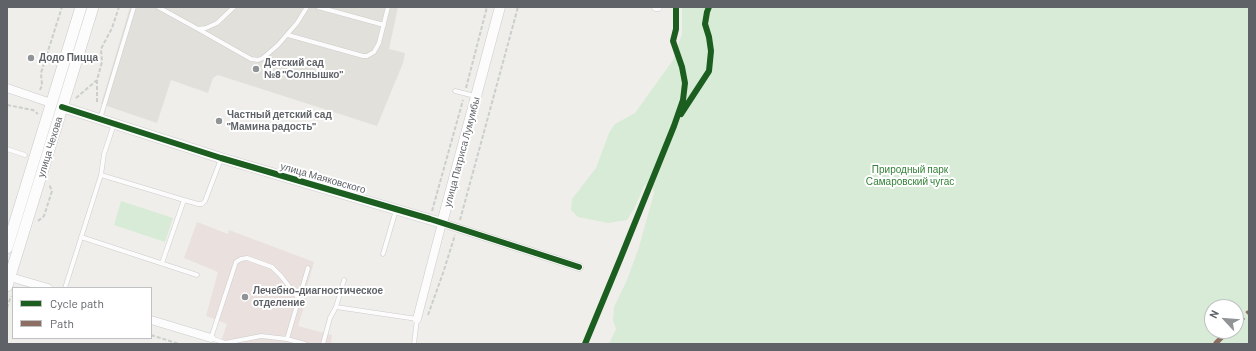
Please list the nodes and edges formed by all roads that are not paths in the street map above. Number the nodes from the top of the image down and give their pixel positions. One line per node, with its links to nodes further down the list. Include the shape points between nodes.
1 (81, 7): 16 (main road, улица Чехова)
2 (93, 7): 17 (main road, улица Чехова)
3 (134, 7): 18 (lane)
4 (158, 7): 11 (lane)
5 (234, 7): 11 (lane, via 217,23)
6 (307, 7): 12 (lane)
7 (318, 7): 10 (lane)
8 (388, 7): 10 (lane)
9 (500, 7): 15 (street, улица Патриса Лумумбы)
10 (384, 25): 12 (lane, via 377,48 372,55 367,56)
11 (198, 29): 12 (lane, via 254,60 263,58)
12 (288, 35)
13 (7, 88): 16 (street)
14 (455, 91): 15 (lane)
15 (476, 96): 26 (street, улица Патриса Лумумбы)
16 (51, 103): 28 (main road, улица Чехова)
17 (62, 107): 18 (street, улица Маяковского); 35 (main road, улица Чехова)
18 (101, 116): 19 (street, улица Маяковского)
19 (114, 123): 22 (street, улица Маяковского); 23 (lane, via 104,154)
20 (7, 149): 21 (lane)
21 (24, 154)
22 (221, 158): 24 (lane, via 205,201 198,204); 25 (street, улица Маяковского)
23 (101, 175): 24 (lane); 27 (lane)
24 (184, 200): 30 (lane)
25 (396, 209): 26 (street, улица Маяковского); 29 (lane)
26 (442, 223): 31 (street, улица Маяковского); 40 (street, улица Патриса Лумумбы)
27 (81, 237): 30 (lane); 37 (lane)
28 (7, 248)
29 (383, 254)
30 (162, 263): 33 (lane)
31 (579, 267)
32 (308, 268): 38 (lane)
33 (197, 274)
34 (344, 280): 39 (lane)
35 (9, 283): 36 (street)
36 (40, 287)
37 (65, 287)
38 (299, 299): 42 (lane, via 272,267 247,258 241,259 236,262); 43 (lane)
39 (336, 307): 40 (lane); 46 (lane, via 330,318)
40 (417, 319): 47 (lane)
41 (152, 320): 42 (street)
42 (211, 338): 44 (lane)
43 (287, 339): 44 (lane, via 255,336); 45 (lane)
44 (226, 343)
45 (305, 344)
46 (323, 344)
47 (414, 344)

